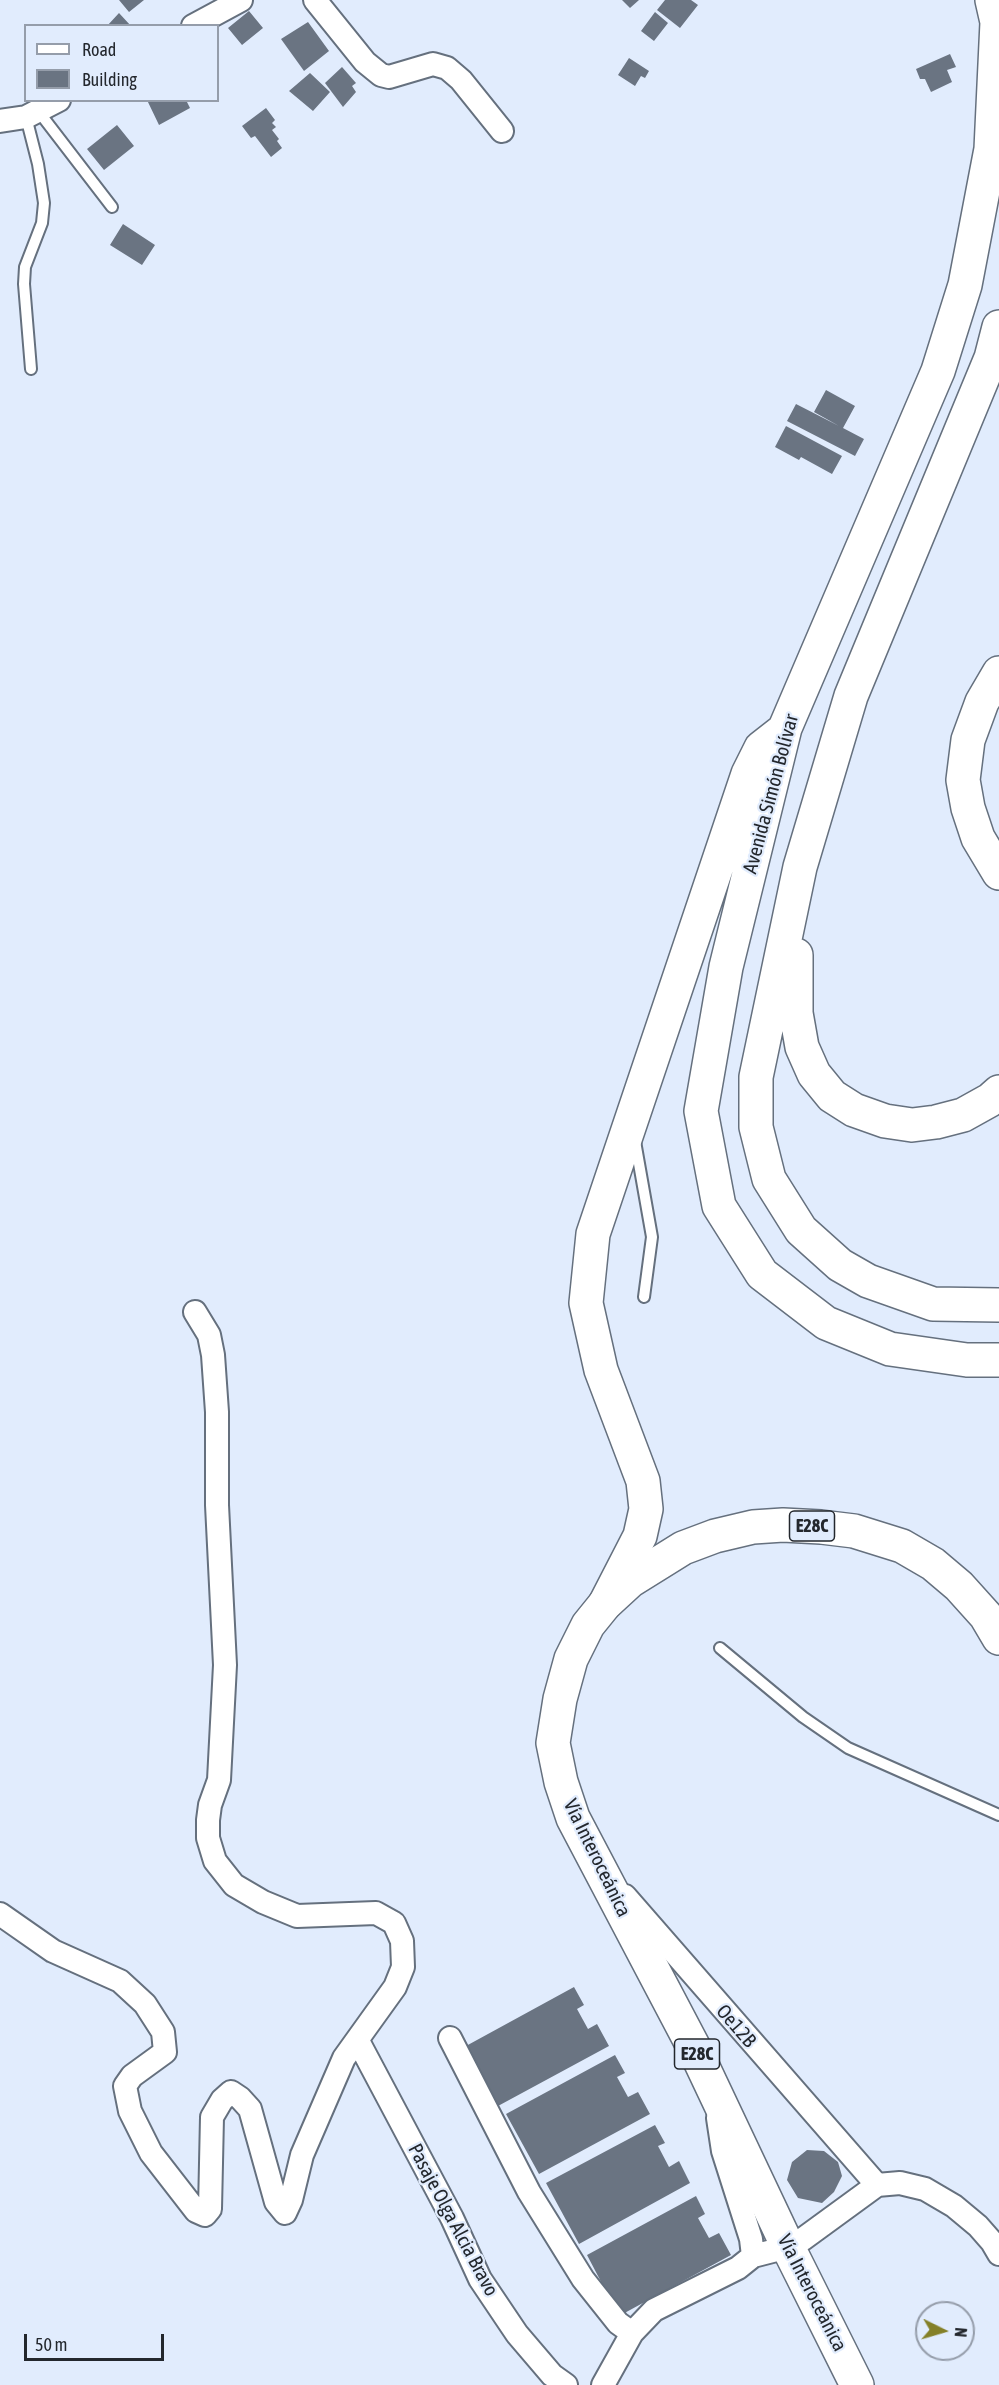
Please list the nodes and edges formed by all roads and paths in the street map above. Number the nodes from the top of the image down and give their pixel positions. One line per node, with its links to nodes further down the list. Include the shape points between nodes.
1 (315, 0): 8 (street, via 365,62 381,75 389,77 433,64 447,68)
2 (992, 0): 13 (main road, Avenida Simón Bolívar, via 997,22 991,149 965,285 938,371)
3 (237, 1): 4 (street)
4 (197, 24)
5 (55, 102): 6 (street)
6 (32, 115): 7 (street); 9 (lane); 11 (lane, via 44,203 42,223 25,267)
7 (0, 121)
8 (502, 131)
9 (112, 207)
10 (999, 327): 14 (main road, via 991,358 851,696)
11 (31, 369)
12 (999, 673): 15 (main road, via 982,702 968,740 963,780 978,838)
13 (785, 728): 17 (main road, via 761,748 748,774); 21 (main road, Avenida Simón Bolívar, via 726,967 701,1111 719,1206 762,1274 826,1323 890,1349 967,1360)
14 (800, 867): 16 (main road, via 794,976 796,1013 802,1047 814,1074 832,1096 854,1110 912,1125 963,1115); 19 (main road, via 756,1077 756,1127 769,1179 801,1230 840,1265 868,1281 933,1304)
15 (999, 873)
16 (999, 1092)
17 (632, 1123): 18 (lane, via 652,1237); 22 (main road, via 593,1234 586,1303 601,1370 643,1481 646,1509 640,1536)
18 (644, 1297)
19 (999, 1305)
20 (195, 1312): 29 (street, via 209,1335 213,1355 225,1665 219,1780 210,1805 208,1838 215,1861 234,1885 263,1902 297,1916 376,1913 394,1923 402,1941 403,1967 395,1987)
21 (999, 1360)
22 (605, 1604): 23 (main road, Vía Interoceánica / E28C, via 651,1567 683,1548 715,1536 753,1527 821,1527 854,1531 902,1546 933,1564 986,1616); 26 (main road, Vía Interoceánica / E28C, via 588,1625 571,1659 554,1743 573,1818)
23 (999, 1638)
24 (720, 1648): 25 (lane, via 803,1717 848,1748)
25 (999, 1815)
26 (598, 1865): 30 (main road, Vía Interoceánica / E28C); 31 (street, Oe12B)
27 (0, 1914): 29 (street, via 53,1952 120,1981 145,2004 163,2032 165,2052 124,2086 130,2111 151,2153 196,2211 205,2215 210,2209 212,2117 222,2100 231,2092 250,2109 276,2202 285,2213 326,2098 344,2058)
28 (450, 2038): 35 (street, via 529,2192 583,2279 618,2323)
29 (358, 2041): 36 (street, Pasaje Olga Alcia Bravo, via 480,2279 518,2334)
30 (714, 2088): 32 (main road, Vía Interoceánica / E28C); 34 (street, via 723,2151)
31 (877, 2185): 32 (street); 33 (street, via 900,2183 925,2189 954,2205 978,2226)
32 (788, 2247): 34 (street); 38 (main road, Vía Interoceánica / E28C)
33 (999, 2254)
34 (753, 2256): 35 (street, via 738,2268 654,2310)
35 (632, 2333): 37 (street)
36 (566, 2385)
37 (603, 2385)
38 (857, 2385)

